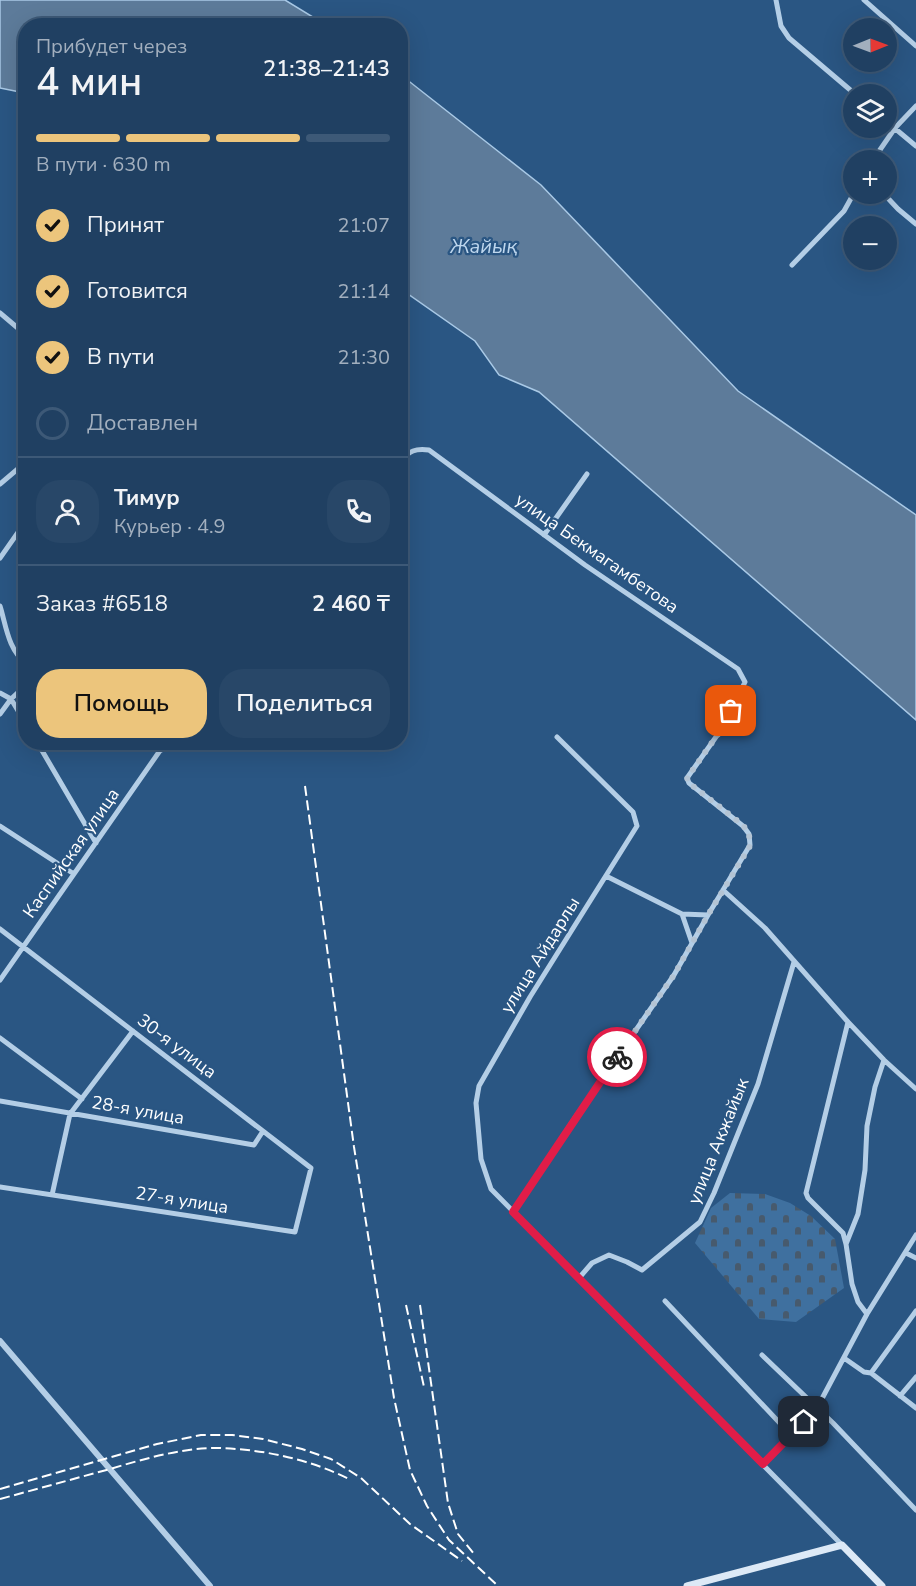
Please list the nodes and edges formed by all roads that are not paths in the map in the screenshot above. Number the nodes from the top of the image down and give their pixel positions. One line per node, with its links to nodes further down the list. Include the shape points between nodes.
1 (776, 0): 4 (street, via 781,26 789,38)
2 (864, 0): 3 (street)
3 (916, 46)
4 (843, 84)
5 (916, 106): 6 (street)
6 (897, 126)
7 (897, 130): 8 (street)
8 (916, 146)
9 (848, 204): 12 (street)
10 (893, 204): 11 (street)
11 (916, 224)
12 (792, 265)
13 (0, 313): 14 (street)
14 (18, 328)
15 (408, 453): 20 (street, улица Бекмагамбетова, via 417,448 429,450)
16 (18, 469): 18 (street)
17 (587, 474): 20 (street)
18 (0, 484)
19 (18, 532): 21 (street)
20 (544, 535): 36 (street, улица Бекмагамбетова, via 738,669 745,682 723,727 687,778 743,825 751,839)
21 (0, 558)
22 (0, 606): 23 (street)
23 (18, 657)
24 (18, 692): 26 (street)
25 (0, 693): 26 (street)
26 (11, 699): 27 (street); 28 (street)
27 (18, 711)
28 (0, 714)
29 (557, 737): 35 (street, улица Айдарлы, via 633,812 637,826)
30 (42, 750): 33 (street)
31 (161, 750): 33 (street, Каспийская улица)
32 (0, 826): 34 (street)
33 (96, 843): 34 (street, Каспийская улица)
34 (74, 874): 41 (street, Каспийская улица)
35 (606, 876): 37 (street); 56 (street, улица Айдарлы, via 479,1086 476,1103 481,1160 490,1189)
36 (723, 890): 38 (street); 42 (street, via 765,928)
37 (682, 914): 38 (street); 40 (street)
38 (708, 915): 40 (street)
39 (0, 929): 41 (street, 30-я улица)
40 (692, 943): 56 (street)
41 (24, 948): 43 (street, Каспийская улица); 45 (street, 30-я улица)
42 (794, 962): 44 (street); 61 (street, улица Акжайык, via 758,1084 700,1222 642,1270 609,1256 592,1263)
43 (0, 980)
44 (848, 1022): 47 (street); 58 (street, via 806,1193 843,1233)
45 (133, 1031): 49 (street); 52 (street, 30-я улица)
46 (0, 1038): 49 (street)
47 (884, 1060): 48 (street); 58 (street, via 869,1115 858,1214)
48 (916, 1089)
49 (82, 1099): 51 (street)
50 (0, 1101): 51 (street, 28-я улица)
51 (70, 1114): 52 (street, 28-я улица, via 254,1145); 55 (street)
52 (263, 1131): 53 (street, 30-я улица)
53 (311, 1168): 55 (street, 27-я улица, via 295,1232)
54 (0, 1187): 55 (street, 27-я улица)
55 (52, 1195)
56 (513, 1212): 61 (street, улица Айдарлы)
57 (916, 1235): 59 (street)
58 (846, 1244): 64 (street, via 852,1284)
59 (906, 1253): 60 (street); 64 (street)
60 (916, 1258)
61 (579, 1278): 74 (street, улица Айдарлы)
62 (665, 1301): 73 (street)
63 (916, 1311): 68 (street)
64 (867, 1314): 67 (street)
65 (0, 1341): 77 (street)
66 (762, 1355): 71 (street)
67 (844, 1358): 68 (street); 71 (street)
68 (872, 1373): 70 (street)
69 (916, 1377): 70 (street)
70 (900, 1395): 72 (street)
71 (817, 1408): 73 (street); 75 (street)
72 (916, 1408)
73 (791, 1435): 74 (street)
74 (763, 1464): 76 (street, улица Айдарлы)
75 (916, 1510)
76 (842, 1545): 78 (main road); 79 (main road)
77 (210, 1586)
78 (687, 1586)
79 (882, 1586)

